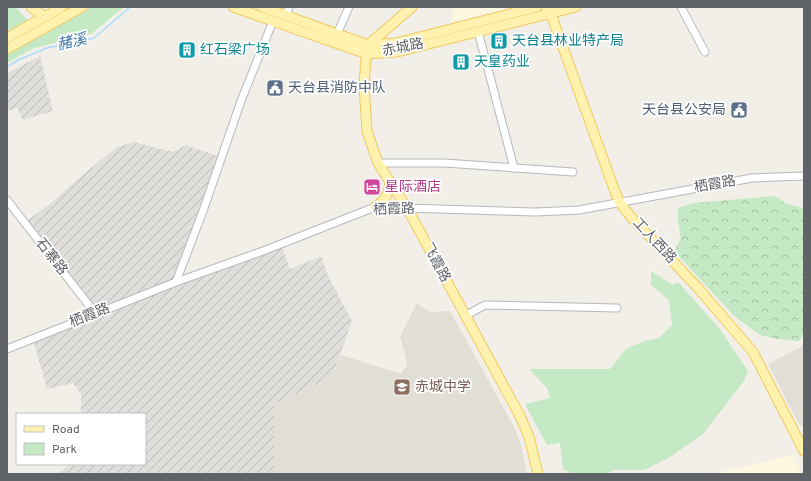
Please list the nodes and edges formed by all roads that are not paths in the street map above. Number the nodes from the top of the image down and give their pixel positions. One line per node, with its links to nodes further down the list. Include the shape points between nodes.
1 (32, 7): 13 (main road)
2 (62, 7): 13 (main road)
3 (82, 7): 19 (main road)
4 (262, 7): 12 (main road, 赤城路)
5 (349, 7): 16 (street)
6 (412, 7): 20 (main road)
7 (537, 7): 17 (main road, 赤城路)
8 (576, 7): 11 (main road, 赤城路)
9 (681, 7): 21 (street)
10 (239, 8): 14 (main road, 赤城路)
11 (548, 10): 15 (main road, 赤城路); 28 (main road, 工人西路)
12 (287, 11): 16 (main road, 赤城路)
13 (45, 17): 18 (main road)
14 (273, 21): 20 (main road, 赤城路); 31 (street, via 241,101)
15 (478, 31): 17 (main road, 赤城路); 23 (street)
16 (337, 34): 20 (main road, 赤城路)
17 (447, 34): 20 (main road, 赤城路)
18 (7, 38)
19 (7, 49)
20 (368, 50): 22 (main road, 飞霞路, via 364,86 367,131)
21 (705, 52)
22 (378, 163): 23 (street, via 444,163); 26 (main road, 飞霞路)
23 (514, 168): 24 (street)
24 (573, 172)
25 (804, 176): 28 (street, 栖霞路, via 752,178)
26 (390, 182): 29 (main road, via 389,192 384,201); 30 (main road, 飞霞路)
27 (7, 200): 33 (street, 石寨路)
28 (620, 202): 30 (street, 栖霞路, via 579,210 536,212); 36 (main road, 工人西路, via 753,352)
29 (375, 207): 30 (street, 栖霞路); 31 (street, 栖霞路)
30 (407, 208): 34 (main road, 飞霞路)
31 (176, 282): 33 (street, 栖霞路)
32 (617, 308): 34 (street, via 485,305)
33 (95, 313): 35 (street, 栖霞路)
34 (465, 316): 37 (main road, 飞霞路, via 520,416 529,437)
35 (7, 349)
36 (804, 451)
37 (538, 474)

